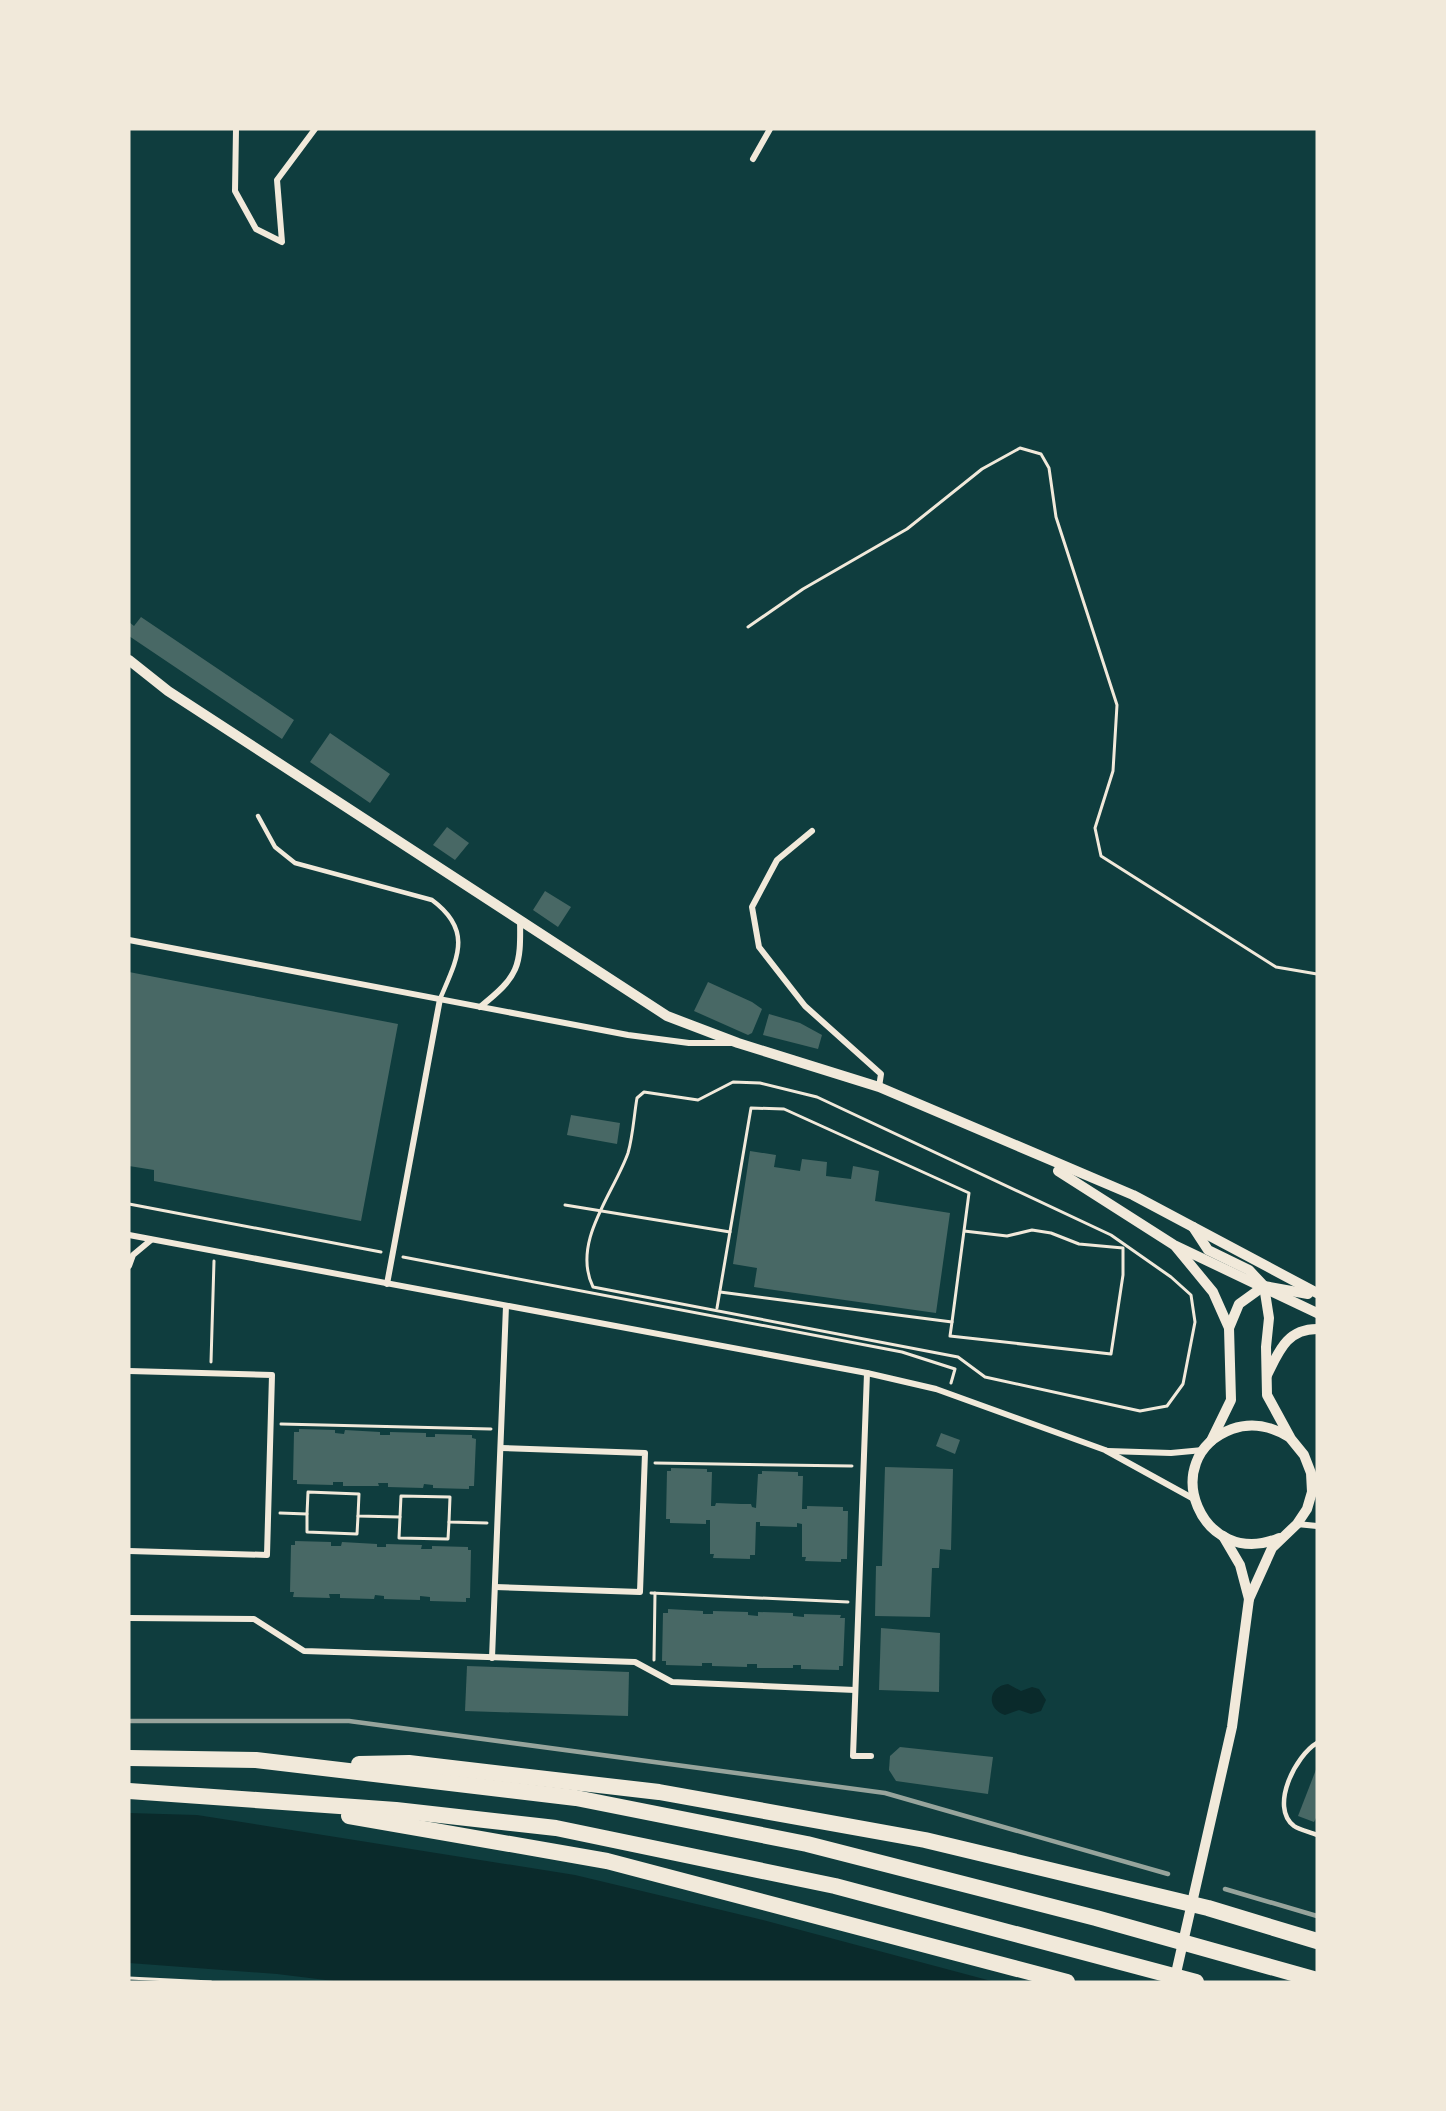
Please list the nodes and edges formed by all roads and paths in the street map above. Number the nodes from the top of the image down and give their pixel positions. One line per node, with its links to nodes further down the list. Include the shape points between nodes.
1 (236, 129): 2 (street, via 236,191 256,229 282,242 277,180)
2 (315, 129)
3 (770, 129): 4 (street)
4 (753, 159)
5 (748, 627): 11 (path, via 802,590 907,529 982,469 1020,448 1041,454 1049,468 1056,517 1117,705 1113,771 1095,828 1101,856 1276,968)
6 (129, 660): 9 (street, via 168,691)
7 (258, 816): 12 (lane, via 275,847 295,863 432,900 448,912 460,945)
8 (812, 831): 15 (street, via 777,860 752,907 759,947 805,1006 881,1074)
9 (520, 919): 13 (street, via 521,956 508,985); 14 (street, via 667,1016)
10 (129, 940): 12 (street)
11 (1317, 974)
12 (440, 999): 13 (street); 27 (street)
13 (480, 1007): 14 (street, via 628,1035)
14 (738, 1044): 15 (street)
15 (879, 1088): 16 (street)
16 (1035, 1156): 20 (street, via 1133,1195); 25 (street)
17 (129, 1204): 27 (path)
18 (565, 1205): 19 (path)
19 (598, 1210): 21 (path); 34 (path, via 586,1272 593,1287); 34 (path, via 628,1152 637,1098 644,1092 698,1100 733,1082 760,1083 818,1096 1111,1235 1191,1295 1195,1322 1183,1384 1167,1406 1140,1411 985,1377 958,1357)
20 (1192, 1226): 30 (street, via 1208,1250 1249,1270); 32 (street)
21 (730, 1232): 22 (path, via 751,1108 784,1109 969,1193); 31 (path)
22 (964, 1232): 36 (path); 36 (path, via 1007,1236 1032,1230 1079,1244 1123,1248 1124,1275 1111,1354 950,1336)
23 (129, 1235): 24 (street)
24 (151, 1240): 26 (street); 28 (street, via 133,1255)
25 (1174, 1245): 30 (street); 37 (street, via 1213,1292)
26 (214, 1252): 29 (street); 40 (path)
27 (393, 1255): 29 (street); 43 (path, via 902,1352 955,1369)
28 (129, 1266)
29 (387, 1284): 33 (street)
30 (1264, 1286): 32 (street); 35 (street); 37 (street, via 1239,1304); 42 (street, via 1269,1318)
31 (720, 1292): 34 (path); 36 (path)
32 (1317, 1295)
33 (507, 1306): 41 (street); 45 (street)
34 (717, 1308)
35 (1317, 1312)
36 (952, 1322)
37 (1229, 1329): 47 (street, via 1232,1400)
38 (1317, 1329): 42 (street, via 1304,1329 1284,1341)
39 (129, 1371): 40 (street)
40 (211, 1373): 44 (street, via 272,1375)
41 (867, 1373): 43 (street); 51 (street)
42 (1266, 1378): 46 (street, via 1267,1395)
43 (948, 1393): 49 (street)
44 (270, 1424): 45 (path); 54 (street)
45 (502, 1429): 48 (street)
46 (1292, 1439): 47 (street, via 1259,1425 1240,1426 1223,1432); 52 (street)
47 (1206, 1447): 49 (street, via 1140,1454); 53 (street, via 1194,1473)
48 (501, 1448): 50 (street, via 645,1453); 59 (street)
49 (1105, 1450): 53 (street)
50 (645, 1462): 51 (path); 66 (street)
51 (863, 1466): 69 (street)
52 (1314, 1476): 60 (street, via 1307,1509)
53 (1194, 1499): 62 (street, via 1208,1525)
54 (268, 1513): 55 (path); 64 (street, via 267,1555)
55 (307, 1514): 56 (path, via 307,1532 357,1534); 56 (path, via 308,1492 338,1493 359,1494)
56 (358, 1516): 57 (path)
57 (400, 1517): 58 (path, via 399,1538 448,1539); 58 (path, via 401,1496 450,1497)
58 (449, 1522): 59 (path)
59 (498, 1523): 65 (street)
60 (1297, 1524): 61 (street); 63 (street)
61 (1317, 1526)
62 (1222, 1536): 63 (street, via 1253,1545); 68 (street, via 1240,1565)
63 (1283, 1536): 68 (street, via 1272,1548)
64 (129, 1551)
65 (495, 1587): 66 (street); 71 (street)
66 (640, 1592): 67 (path)
67 (655, 1593): 69 (path); 72 (path)
68 (1249, 1599): 81 (street, via 1232,1727)
69 (858, 1602): 73 (street)
70 (129, 1617): 71 (street, via 254,1619 304,1651)
71 (492, 1658): 72 (street, via 635,1662)
72 (654, 1671): 73 (street, via 672,1682)
73 (855, 1690): 75 (street, via 853,1756)
74 (1317, 1743): 80 (lane, via 1304,1753 1292,1771 1285,1798 1288,1818 1295,1827)
75 (871, 1756)
76 (129, 1758): 77 (highway)
77 (298, 1765): 81 (highway, via 409,1763 659,1792 925,1840); 84 (highway, via 576,1798 807,1844)
78 (129, 1791): 79 (highway)
79 (251, 1798): 86 (highway, via 607,1862); 88 (highway, via 556,1828 835,1886)
80 (1317, 1835)
81 (1191, 1906): 82 (highway); 87 (street)
82 (1317, 1941)
83 (129, 1978): 85 (path)
84 (1317, 1980)
85 (211, 1982)
86 (1067, 1982)
87 (1174, 1982)
88 (1196, 1982)

